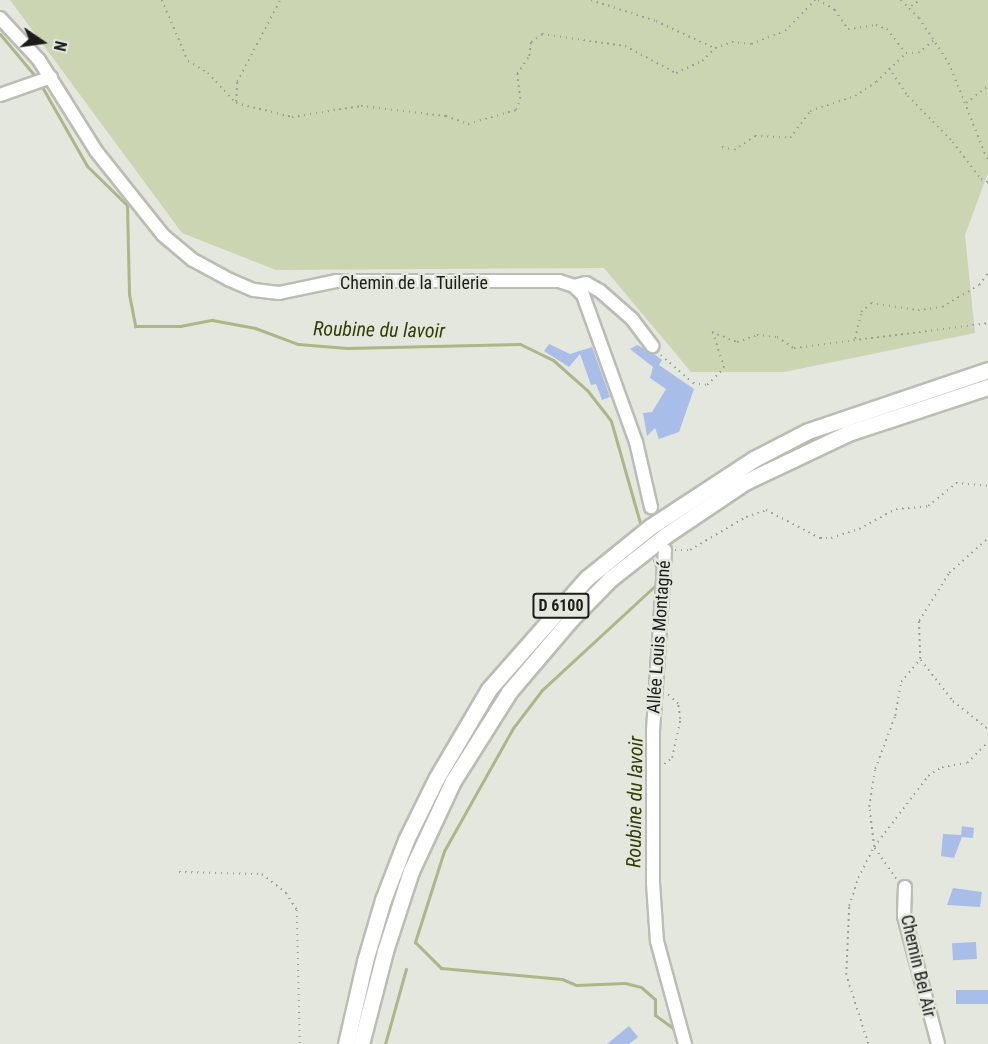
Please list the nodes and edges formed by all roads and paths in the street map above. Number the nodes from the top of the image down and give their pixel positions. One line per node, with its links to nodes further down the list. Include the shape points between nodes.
1 (162, 0): 16 (path, via 188,62 208,73)
2 (280, 0): 16 (path, via 237,82)
3 (591, 0): 10 (path, via 656,21)
4 (817, 0): 10 (path, via 785,31 751,44 732,42); 11 (path, via 835,10 848,29 887,29)
5 (902, 0): 7 (path)
6 (920, 0): 7 (path)
7 (909, 7): 9 (path)
8 (0, 18): 13 (street, Chemin de la Tuilerie)
9 (934, 40): 11 (path, via 918,53); 17 (path, via 949,63)
10 (715, 48): 16 (path, via 702,61 676,73 626,46 542,34 531,42 529,56 517,74 520,99 516,110 468,124 446,116 361,106 283,116)
11 (906, 53): 12 (path)
12 (889, 67): 18 (path, via 855,96 810,111 790,138 755,135 734,150); 20 (path, via 908,96 953,142 981,179)
13 (48, 78): 15 (street); 22 (street, Chemin de la Tuilerie, via 96,151 163,235 193,260 230,280 279,293 336,281 559,281)
14 (988, 86): 17 (path)
15 (0, 95)
16 (236, 103)
17 (965, 104): 19 (path)
18 (722, 147)
19 (988, 161)
20 (988, 182)
21 (988, 273): 24 (path, via 979,285 942,307 918,310 875,302 867,305 861,312)
22 (574, 286): 25 (street, Chemin de la Tuilerie, via 586,283 600,291 632,319); 29 (street, via 583,295 636,442)
23 (988, 323): 24 (path)
24 (854, 340): 25 (path, via 794,348 777,337 757,335 738,342 712,332 724,368 707,385 693,383)
25 (652, 346)
26 (988, 370): 41 (main road, D 6100, via 819,427 754,459 659,520 587,578 489,689 436,779 406,840 383,900 364,961)
27 (988, 387): 42 (main road, D 6100, via 848,433 745,482 666,535 610,579 571,619 509,692 453,781 408,881 384,951)
28 (988, 486): 31 (path, via 956,483 928,506 896,509 859,529 831,538 820,538 766,510 746,517 690,550)
29 (651, 507)
30 (988, 538): 32 (path, via 949,573 919,621)
31 (665, 550): 33 (street, Allée Louis Montagné)
32 (920, 659): 34 (path, via 953,701); 37 (path, via 901,682 895,716 875,769 869,807)
33 (655, 690): 36 (street, Allée Louis Montagné); 36 (path, via 678,704 680,719 672,758)
34 (988, 729)
35 (988, 742): 37 (path, via 976,758 942,767 928,776)
36 (652, 767): 43 (street, Allée Louis Montagné, via 657,941)
37 (874, 847): 39 (path, via 889,872); 44 (path, via 849,906 845,941 846,975)
38 (180, 872): 40 (path, via 262,874 286,893 297,910)
39 (905, 887): 45 (street, Chemin Bel Air, via 904,916)
40 (300, 1044)
41 (346, 1044)
42 (361, 1044)
43 (685, 1044)
44 (868, 1044)
45 (938, 1044)

